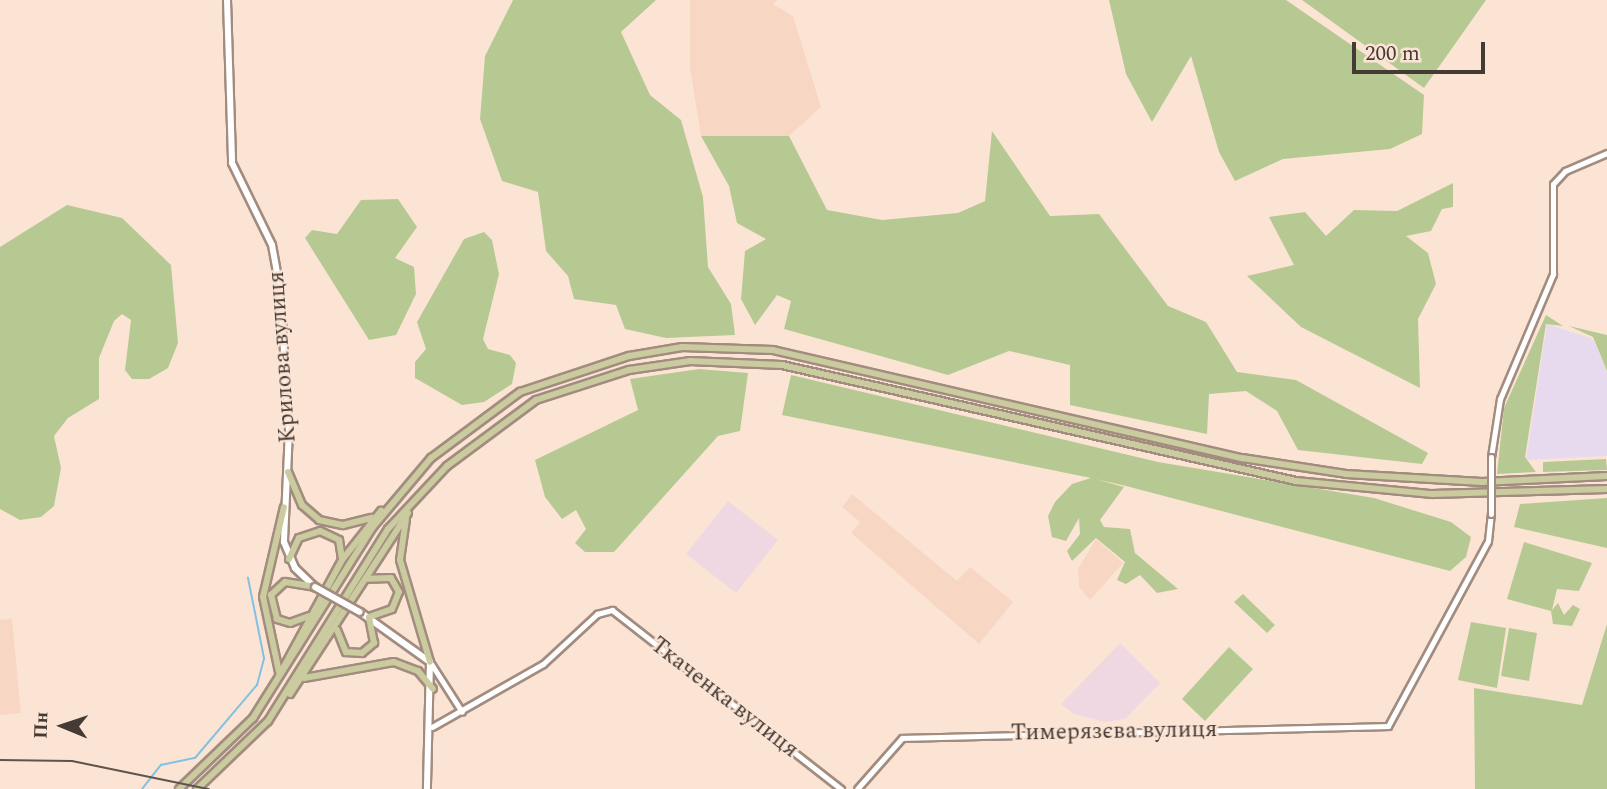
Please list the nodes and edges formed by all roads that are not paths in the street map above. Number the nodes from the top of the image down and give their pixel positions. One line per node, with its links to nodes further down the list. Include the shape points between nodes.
1 (227, 0): 5 (main road, Крилова вулиця, via 232,163 277,263)
2 (1607, 153): 34 (street, Тимерязєва вулиця, bridge, via 1565,171 1553,184 1553,274 1500,399 1491,457 1488,541 1393,724 902,738)
3 (953, 389): 4 (main road); 6 (main road, via 1242,458); 10 (main road, via 747,346 629,356 556,377 504,401 432,458)
4 (949, 402): 8 (main road, via 1177,458); 11 (main road, via 762,362 629,370 519,409 455,458)
5 (288, 472): 12 (main road, Крилова вулиця); 14 (main road, via 302,505 319,520 343,525)
6 (1346, 474): 7 (main road, via 1434,480); 8 (main road)
7 (1607, 474)
8 (1345, 487): 9 (main road, via 1514,495)
9 (1607, 489)
10 (393, 500): 14 (main road); 25 (main road)
11 (413, 502): 13 (main road); 27 (main road, via 388,529)
12 (285, 508): 15 (main road, Крилова вулиця); 23 (main road, via 263,597)
13 (407, 514): 17 (main road); 22 (main road, via 400,560)
14 (374, 517): 16 (main road)
15 (289, 559): 16 (main road, via 299,538 320,531 339,540); 18 (main road)
16 (342, 560): 19 (main road)
17 (366, 579): 20 (main road, via 385,576 399,592 392,609); 21 (main road)
18 (315, 587): 19 (main road, via 285,582 271,595 278,619 290,623); 20 (main road, bridge)
19 (310, 615): 23 (main road)
20 (369, 617): 21 (main road, via 376,637 362,653 341,647); 22 (main road)
21 (337, 628): 24 (main road)
22 (430, 663): 26 (main road); 28 (street)
23 (279, 673): 25 (main road)
24 (302, 678): 26 (main road, via 341,666 394,662 418,671); 27 (main road)
25 (278, 683): 30 (main road, via 253,718)
26 (433, 689): 29 (main road)
27 (282, 701): 31 (main road, via 250,743)
28 (462, 712): 29 (street); 33 (street, Ткаченка вулиця, via 543,664 605,609)
29 (432, 727): 32 (main road)
30 (180, 789)
31 (197, 789)
32 (428, 789)
33 (841, 789)
34 (857, 789)

